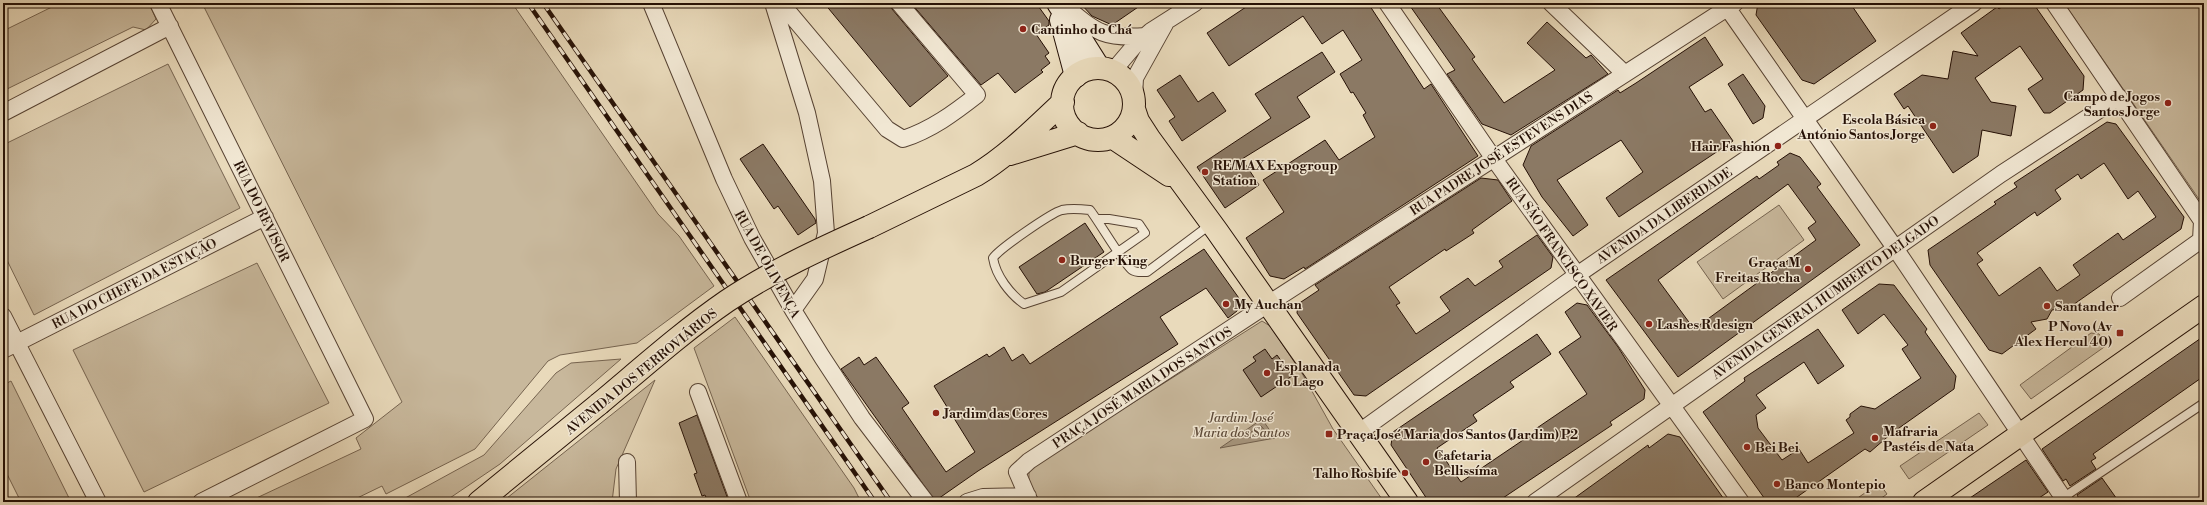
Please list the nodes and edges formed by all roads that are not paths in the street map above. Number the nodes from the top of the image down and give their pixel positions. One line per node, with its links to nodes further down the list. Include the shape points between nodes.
1 (158, 3): 14 (street, RUA DO REVISOR)
2 (651, 3): 38 (street, RUA DE OLIVENÇA, via 724,179 752,238)
3 (773, 3): 38 (street, via 807,113 822,181 826,233 815,279)
4 (781, 3): 5 (street, via 887,129 903,139 948,118 977,95)
5 (898, 3)
6 (1058, 3): 15 (street, via 1093,30 1120,38); 16 (main road); 18 (main road)
7 (1195, 3): 13 (street)
8 (1386, 3): 27 (street, RUA SÃO FRANCISCO XAVIER)
9 (1551, 3): 17 (street)
10 (1974, 3): 23 (street, AVENIDA DA LIBERDADE)
11 (2054, 3): 19 (street)
12 (1729, 5): 17 (street, RUA PADRE JOSÉ ESTEVENS DIAS); 23 (street)
13 (1166, 23): 15 (street); 21 (street, via 1135,78)
14 (170, 26): 22 (street); 29 (street, RUA DO REVISOR)
15 (1146, 36): 16 (street)
16 (1106, 70): 18 (main road, via 1086,70); 21 (main road, via 1123,77 1130,86)
17 (1624, 73): 27 (street, RUA PADRE JOSÉ ESTEVENS DIAS)
18 (1076, 76): 20 (main road, via 1069,83)
19 (2119, 97): 32 (street, AVENIDA GENERAL HUMBERTO DELGADO, via 2001,174); 35 (street, via 2202,221 2201,240)
20 (1063, 102): 24 (main road, via 1064,114 1069,125); 26 (main road, AVENIDA DOS FERROVIÁRIOS)
21 (1134, 103): 25 (main road, via 1127,126); 28 (main road, via 1138,121)
22 (3, 113)
23 (1806, 119): 32 (street); 34 (street, AVENIDA DA LIBERDADE)
24 (1078, 133): 25 (main road, via 1094,140); 26 (main road, AVENIDA DOS FERROVIÁRIOS)
25 (1112, 137): 28 (main road)
26 (1006, 155): 51 (main road, AVENIDA DOS FERROVIÁRIOS, bridge, via 976,175 781,269 728,301 672,342)
27 (1494, 159): 34 (street, RUA SÃO FRANCISCO XAVIER); 36 (street, RUA PADRE JOSÉ ESTEVENS DIAS)
28 (1179, 181): 31 (main road)
29 (265, 217): 40 (street, RUA DO CHEFE DA ESTAÇÃO); 50 (street, RUA DO REVISOR, via 365,419)
30 (1097, 219): 33 (lane); 33 (lane, via 1139,224 1145,233); 33 (lane, via 1090,210 1061,210 998,251 993,258 994,268 1014,297 1024,304 1061,292)
31 (1212, 224): 33 (lane, via 1148,272 1139,273 1131,270); 36 (main road)
32 (1895, 248): 43 (street, AVENIDA GENERAL HUMBERTO DELGADO); 45 (street)
33 (1119, 252)
34 (1577, 275): 43 (street, RUA SÃO FRANCISCO XAVIER); 44 (street, AVENIDA DA LIBERDADE)
35 (2120, 298)
36 (1268, 304): 44 (main road); 47 (street, PRAÇA JOSÉ MARIA DOS SANTOS, via 1028,461 1017,472)
37 (2204, 306): 45 (main road)
38 (793, 310): 54 (street, RUA DE OLIVENÇA, via 862,418)
39 (3, 316): 40 (street)
40 (10, 346): 49 (street)
41 (698, 392): 53 (street)
42 (2204, 403): 48 (lane)
43 (1671, 407): 57 (street, AVENIDA GENERAL HUMBERTO DELGADO); 58 (street, RUA SÃO FRANCISCO XAVIER)
44 (1358, 433): 56 (main road)
45 (2021, 435): 48 (street); 59 (main road)
46 (627, 462): 52 (street)
47 (1029, 499): 55 (street, via 983,497)
48 (2062, 501)
49 (98, 502)
50 (201, 502)
51 (479, 502)
52 (628, 502)
53 (739, 502)
54 (926, 502)
55 (967, 502)
56 (1407, 502)
57 (1535, 502)
58 (1741, 502)
59 (1924, 502)

